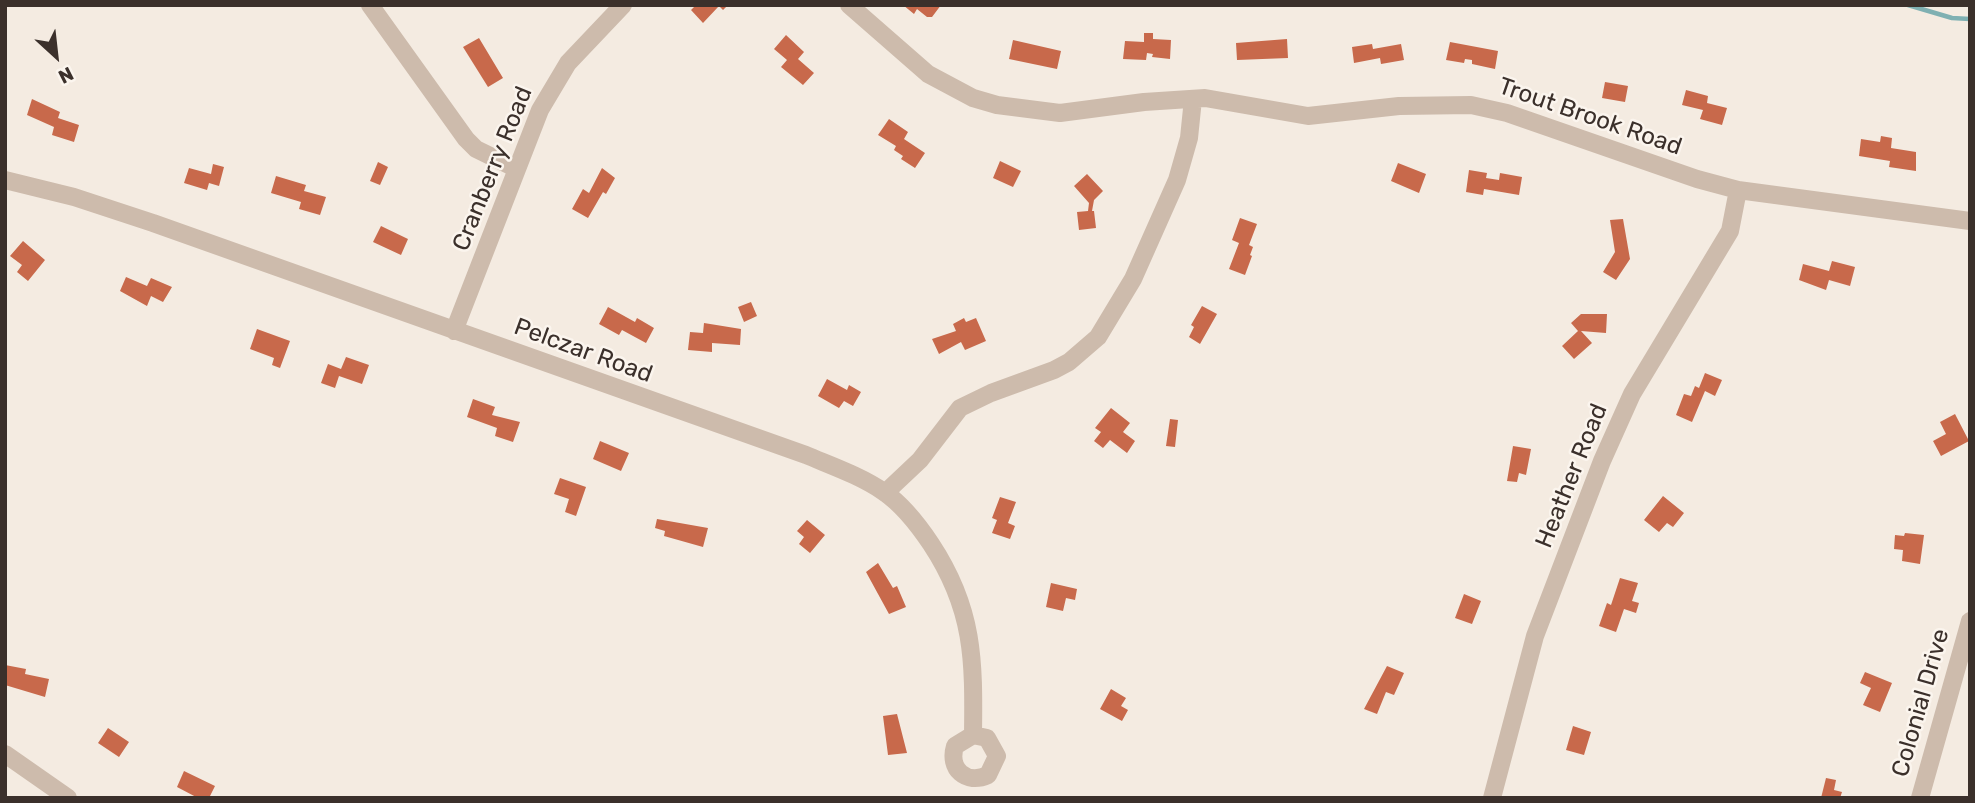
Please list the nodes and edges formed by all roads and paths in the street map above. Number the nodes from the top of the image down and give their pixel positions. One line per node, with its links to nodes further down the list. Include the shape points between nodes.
1 (370, 5): 5 (street, via 466,139 476,149)
2 (624, 5): 5 (street, Cranberry Road, via 554,85)
3 (849, 5): 4 (street, Trout Brook Road, via 928,74 997,105 1060,113)
4 (1193, 99): 7 (street, Trout Brook Road, via 1308,117 1428,104 1489,108); 10 (street, via 1189,138 1177,180 1133,279 1098,337 1054,370 960,408 920,460)
5 (517, 169): 9 (street, Cranberry Road)
6 (5, 180): 9 (street, Pelczar Road, via 153,223)
7 (1738, 190): 8 (street, Trout Brook Road); 16 (street, Heather Road, via 1730,231 1632,394 1602,461 1535,635)
8 (1970, 220)
9 (454, 331): 10 (street, Pelczar Road, via 806,455)
10 (885, 493): 12 (street, Pelczar Road, via 926,535 962,602 972,642)
11 (1970, 621): 17 (street, Colonial Drive)
12 (974, 735)
13 (5, 754): 14 (street)
14 (44, 791): 15 (street)
15 (68, 798)
16 (1492, 798)
17 (1920, 798)

